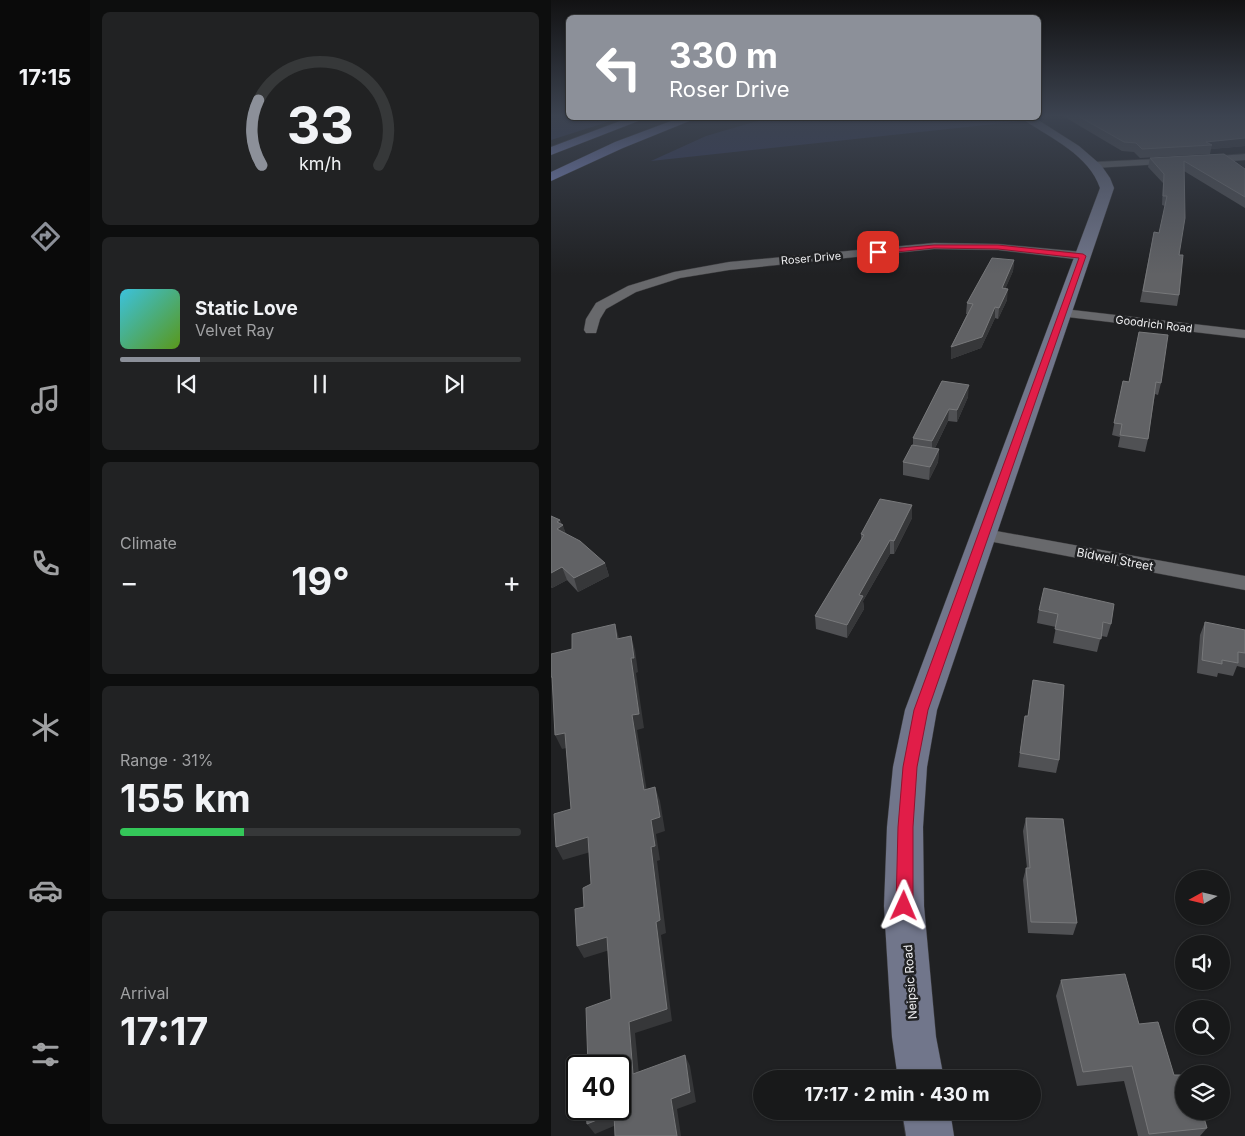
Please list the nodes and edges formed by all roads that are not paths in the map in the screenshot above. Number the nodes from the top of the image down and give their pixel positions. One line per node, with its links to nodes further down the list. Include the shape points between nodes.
1 (566, 169): 3 (highway)
2 (1098, 169): 4 (street, Neipsic Road, via 1107,188)
3 (551, 176)
4 (1083, 256): 5 (street, Neipsic Road); 6 (street, Roser Drive, via 998,247 934,246 729,266 678,275 632,289 601,306)
5 (1064, 313): 7 (street, Goodrich Road); 8 (street, Neipsic Road)
6 (591, 330)
7 (1245, 334)
8 (985, 534): 9 (street, Bidwell Street); 10 (street, Neipsic Road, via 921,710 910,767 904,906)
9 (1245, 583)
10 (920, 1070)
11 (927, 1120): 12 (street)
12 (930, 1136)

